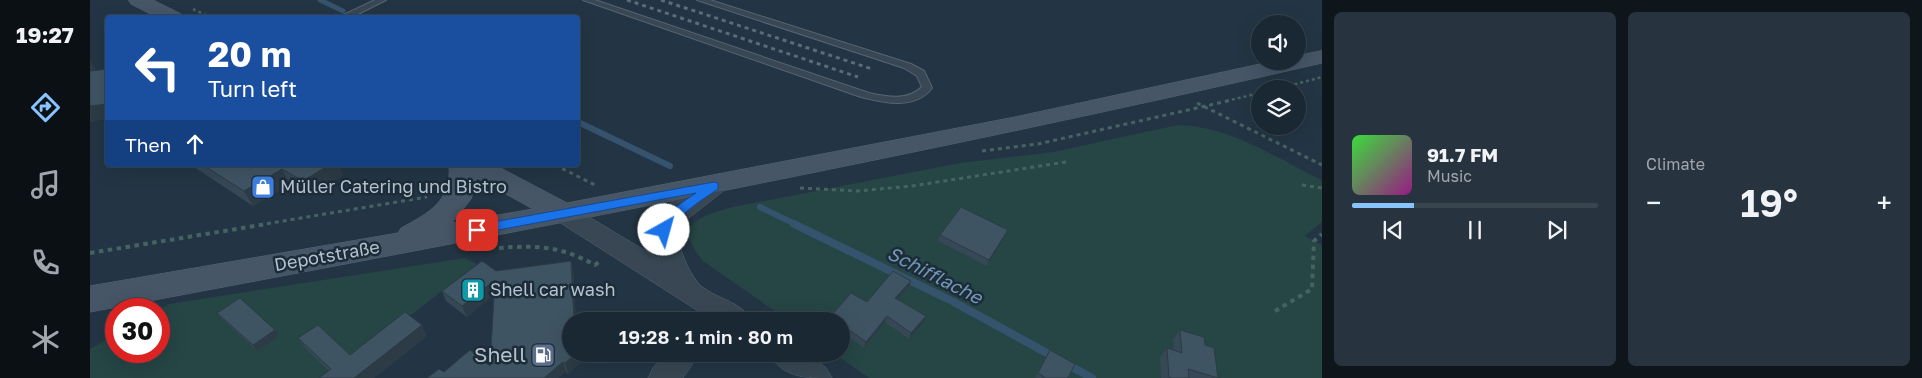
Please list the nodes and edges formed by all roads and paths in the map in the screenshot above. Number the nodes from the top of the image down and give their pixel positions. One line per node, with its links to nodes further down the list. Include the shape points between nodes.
1 (138, 0): 5 (main road)
2 (382, 0): 6 (lane)
3 (587, 0): 4 (lane, via 865,95 900,100 913,98 927,88 921,72 897,62)
4 (701, 0)
5 (168, 15)
6 (348, 15)
7 (1322, 57): 19 (main road, Depotstraße, via 1174,91)
8 (1322, 77): 9 (path)
9 (1306, 81)
10 (1251, 95): 11 (path)
11 (1205, 107): 12 (path, via 1038,144); 14 (path)
12 (981, 151)
13 (1066, 162): 17 (path, via 858,191 798,186)
14 (1322, 164)
15 (462, 167): 21 (main road, via 462,191)
16 (478, 167): 22 (main road)
17 (808, 183)
18 (1302, 184): 20 (path)
19 (714, 186): 22 (main road, Depotstraße); 29 (street, via 681,209 664,230 666,252)
20 (1322, 188)
21 (457, 200): 26 (main road, via 445,215 427,228); 27 (path, via 443,196 393,201)
22 (565, 214): 24 (main road, Depotstraße); 29 (street)
23 (1322, 234): 31 (path, via 1314,241 1312,289)
24 (516, 235): 25 (path); 25 (path); 26 (main road, Depotstraße)
25 (539, 245): 28 (path, via 563,248)
26 (381, 247): 30 (main road, Depotstraße)
27 (90, 254)
28 (595, 265)
29 (689, 291): 32 (street)
30 (90, 299)
31 (1275, 311)
32 (716, 312)
33 (677, 362): 35 (street)
34 (795, 362): 36 (street)
35 (664, 378)
36 (816, 378)

